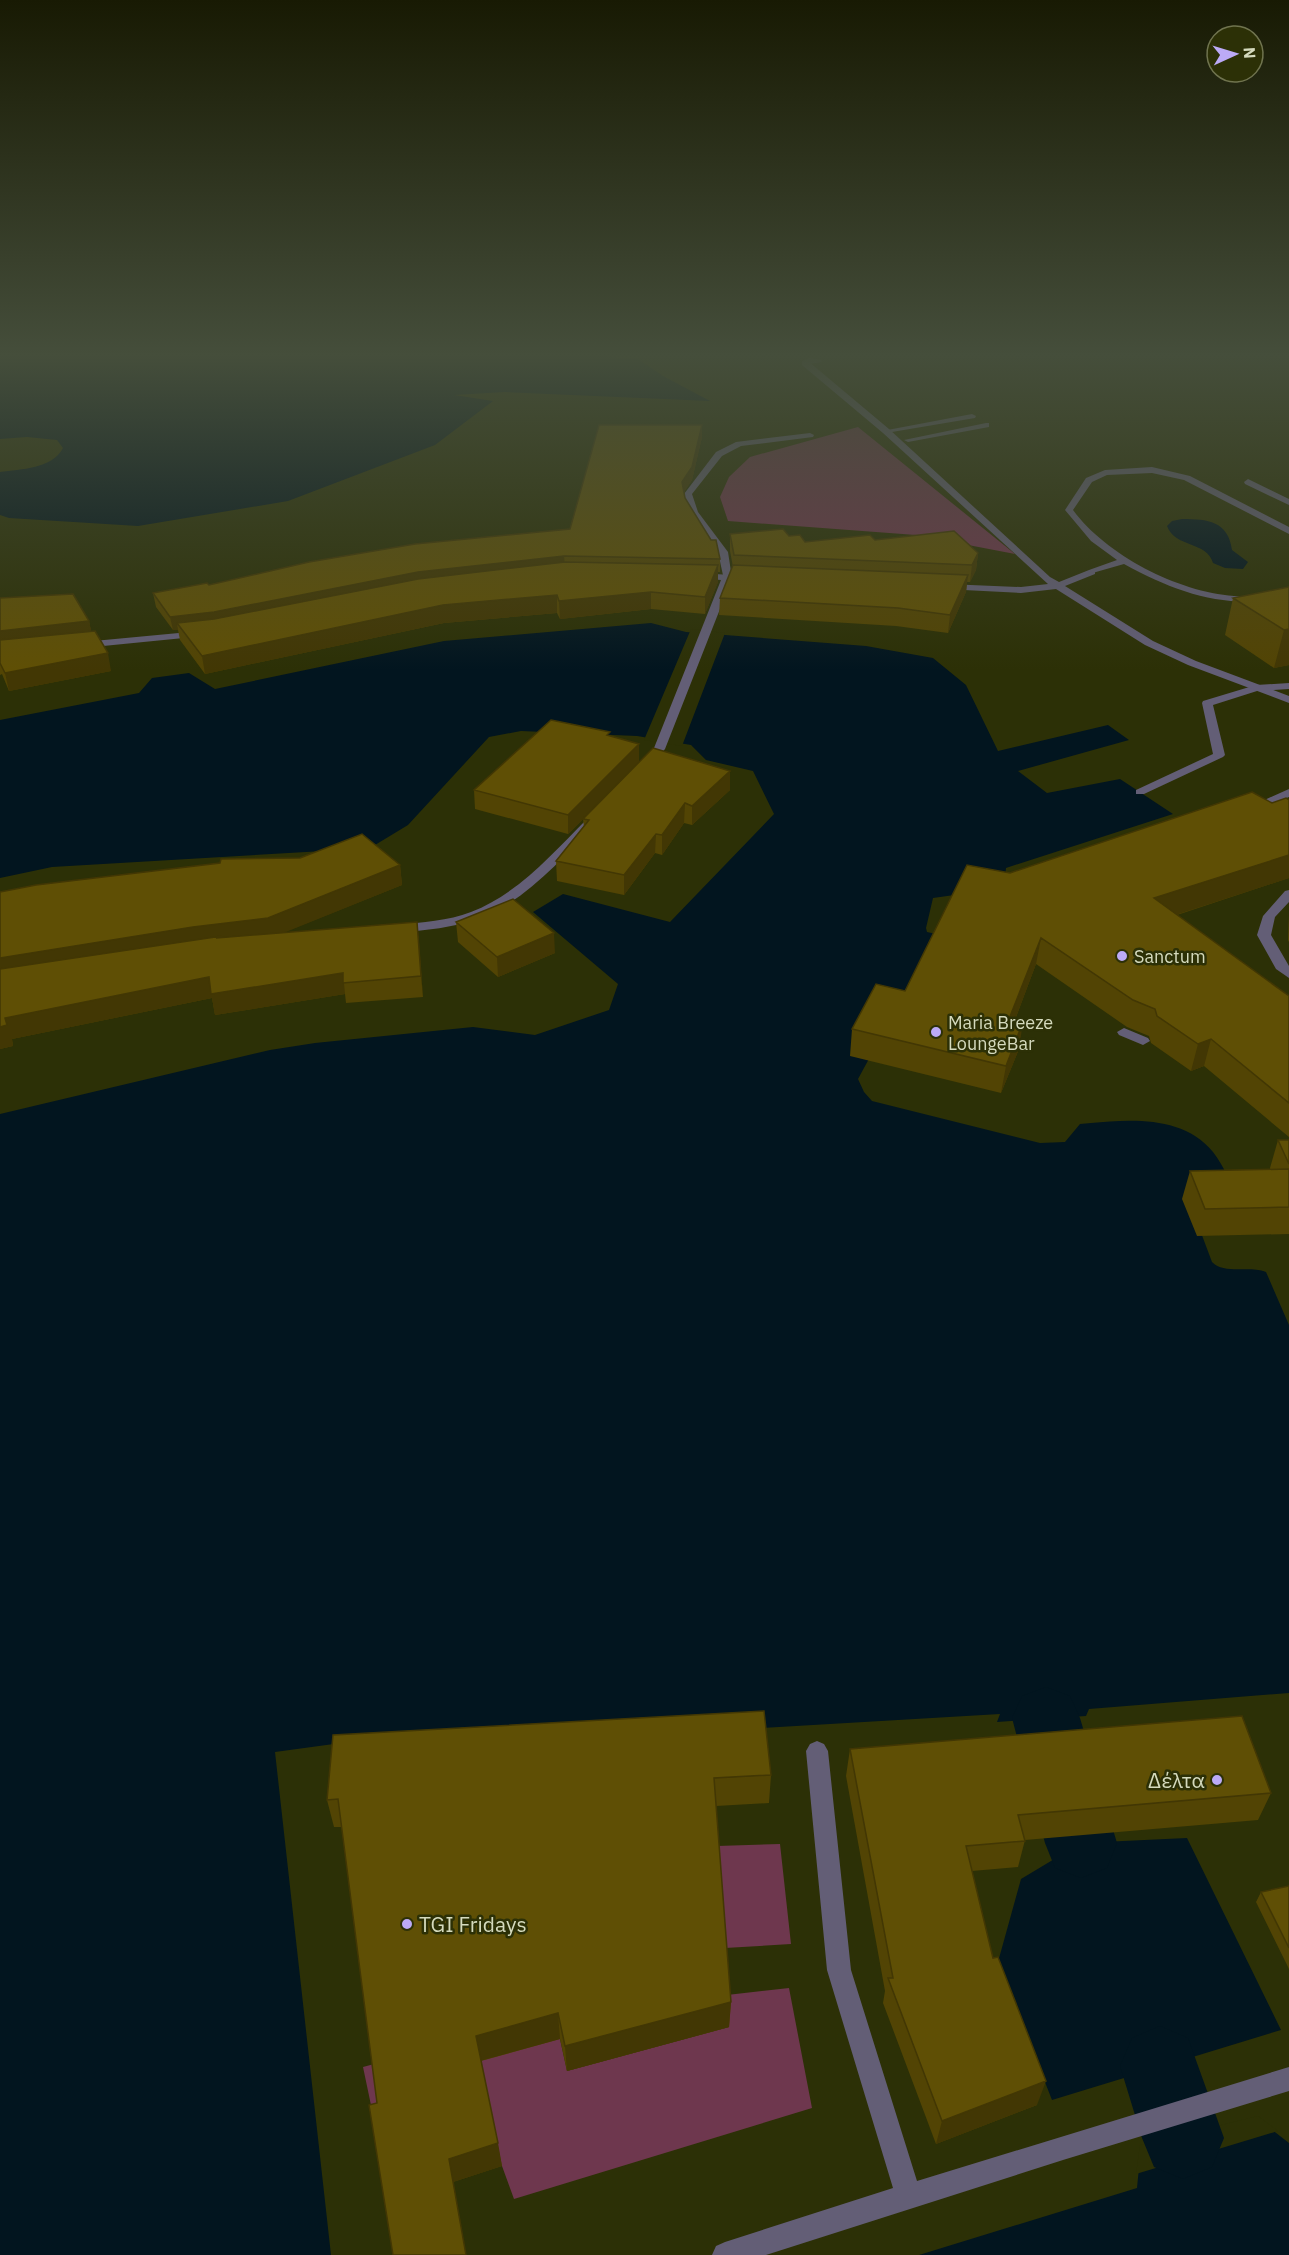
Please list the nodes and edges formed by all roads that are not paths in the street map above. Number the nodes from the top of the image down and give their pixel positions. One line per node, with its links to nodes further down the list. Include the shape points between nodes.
1 (715, 459): 9 (street, via 688,494 694,512 723,552)
2 (916, 459): 12 (street, via 1047,579)
3 (929, 459): 12 (street, via 1059,577)
4 (1248, 482): 5 (street)
5 (1289, 502)
6 (1289, 531): 7 (street, via 1187,477 1152,470 1106,472 1089,480 1069,510 1082,531)
7 (1124, 561): 12 (street); 13 (street, via 1198,594 1231,600 1266,600)
8 (686, 576): 9 (street)
9 (727, 578): 10 (street); 19 (street, via 659,749)
10 (759, 579)
11 (938, 586): 12 (street, via 1039,590)
12 (1061, 586): 17 (street, via 1149,643)
13 (1289, 594)
14 (208, 633): 15 (street)
15 (67, 646)
16 (1289, 686): 17 (street)
17 (1256, 688): 18 (street); 20 (street, via 1208,703 1220,755)
18 (1289, 700)
19 (639, 774)
20 (1140, 792)
21 (1289, 793): 23 (street, via 1266,802)
22 (601, 812): 25 (street, via 536,876 499,903 454,921)
23 (1289, 823)
24 (1289, 894): 26 (street, via 1269,916 1264,936)
25 (386, 930)
26 (1289, 974)
27 (1124, 1032): 28 (street)
28 (1143, 1041)
29 (817, 1751): 31 (street, via 839,1970)
30 (1287, 2079): 31 (street)
31 (909, 2198): 32 (street)
32 (725, 2255)

